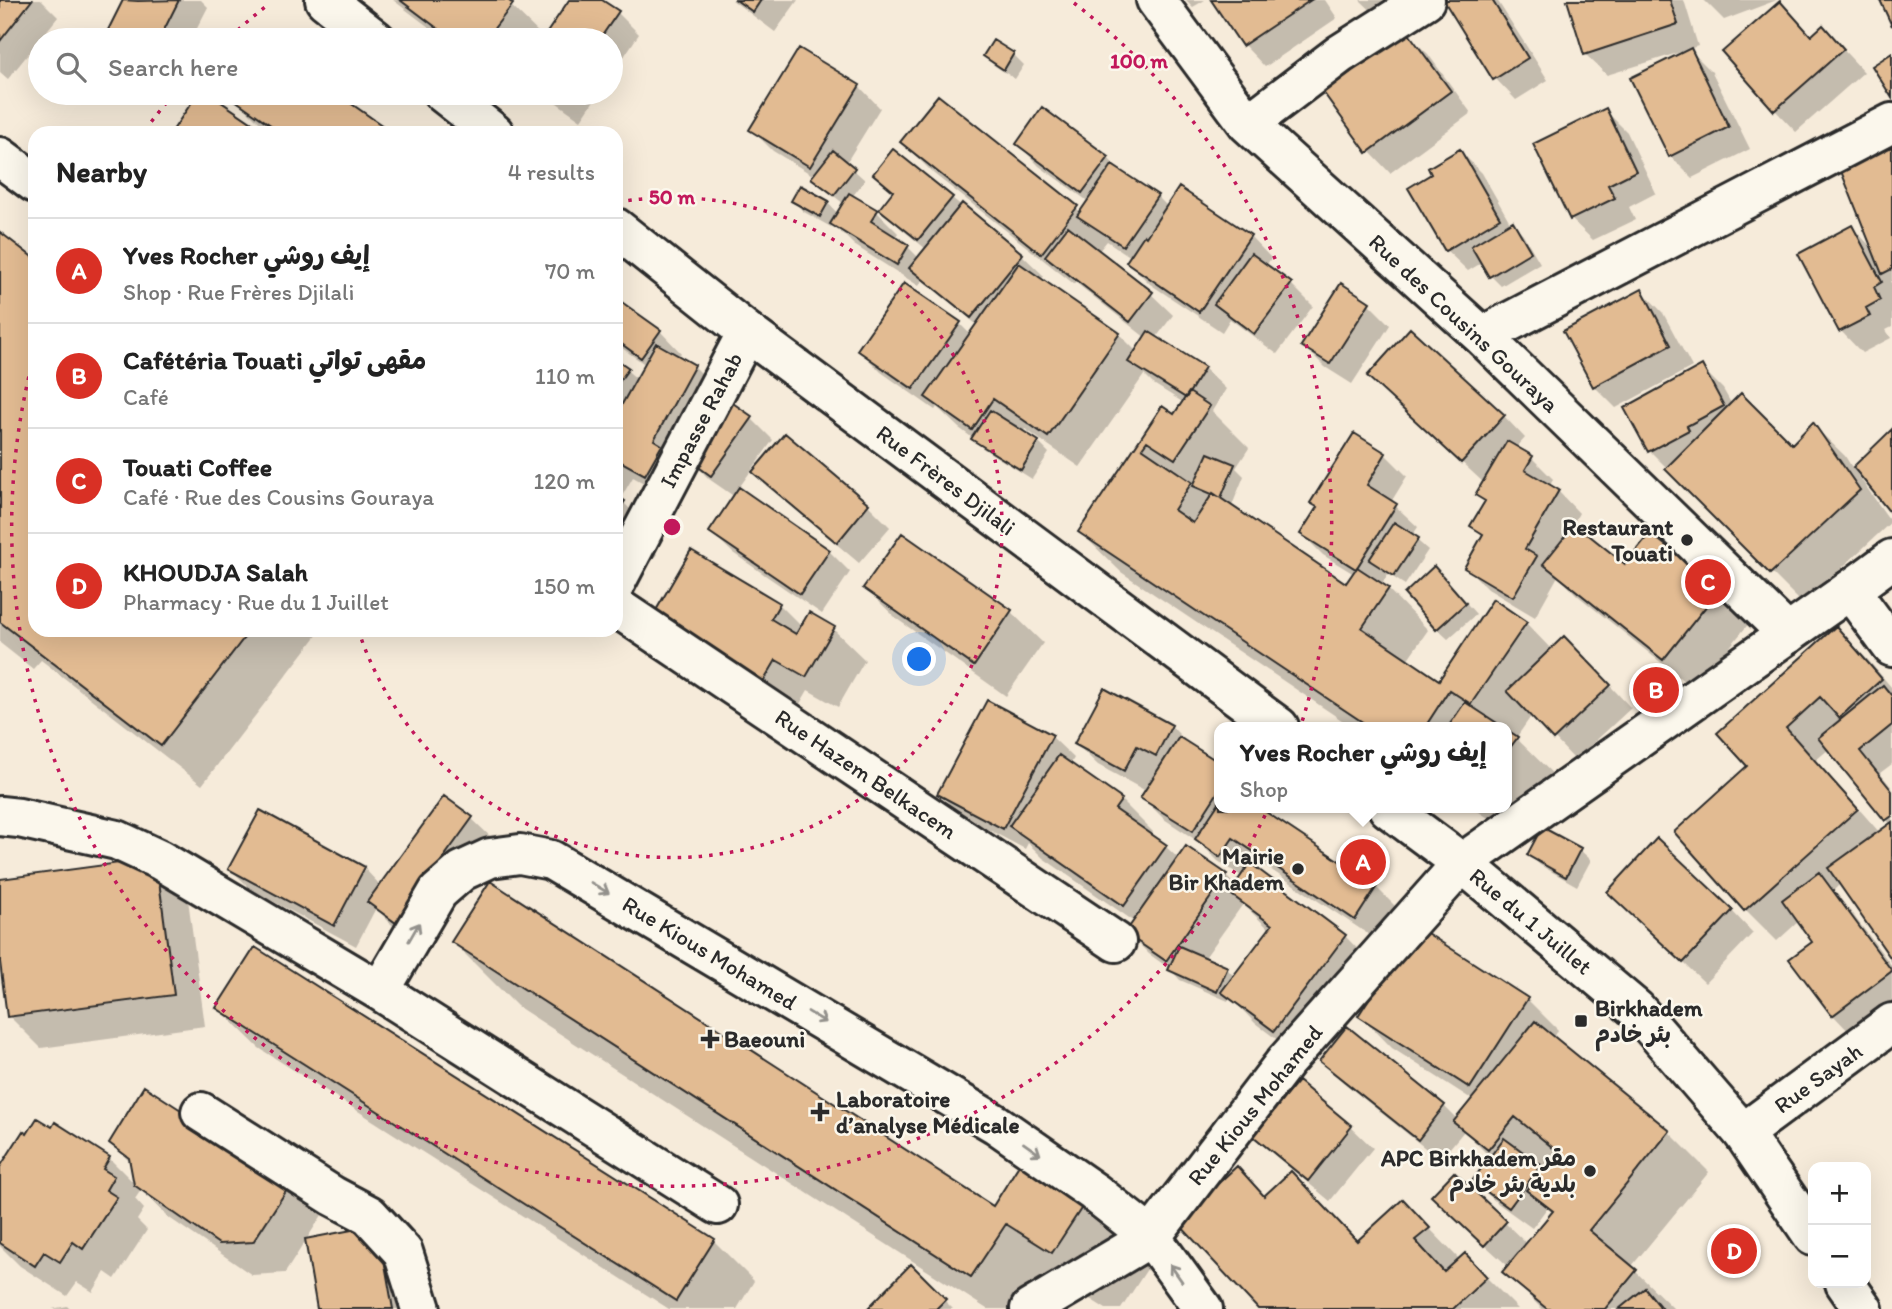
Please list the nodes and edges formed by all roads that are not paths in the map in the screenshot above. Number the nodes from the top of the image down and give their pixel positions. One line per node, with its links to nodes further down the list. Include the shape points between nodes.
1 (325, 0): 4 (street)
2 (1156, 0): 7 (street, Rue des Cousins Gouraya)
3 (1424, 0): 7 (street, via 1340,54)
4 (361, 28)
5 (458, 105): 8 (street)
6 (1892, 122): 13 (street)
7 (1248, 124): 13 (street, Rue des Cousins Gouraya)
8 (485, 126)
9 (0, 157): 10 (street)
10 (28, 178)
11 (623, 234): 12 (street, Rue Frères Djilali)
12 (747, 331): 15 (street, Impasse Rahab); 20 (street, Rue Frères Djilali)
13 (1482, 336): 18 (street, Rue des Cousins Gouraya)
14 (1892, 559): 16 (street, Rue Kious Mohamed)
15 (623, 569)
16 (1850, 590): 18 (street, Rue Kious Mohamed); 19 (street)
17 (623, 612): 24 (street, Rue Hazem Belkacem)
18 (1788, 634): 23 (street, Rue Kious Mohamed)
19 (1892, 647)
20 (1272, 722)
21 (1395, 813): 23 (street)
22 (0, 816): 25 (street, via 137,848)
23 (1462, 863): 28 (street, Rue du 1 Juillet, via 1636,1009); 31 (street, Rue Kious Mohamed, via 1285,1062)
24 (1116, 942)
25 (380, 991): 29 (street); 31 (street, Rue Kious Mohamed, one-way to 31, via 438,892 461,871 490,858 520,854 551,860 996,1124)
26 (1892, 1023): 28 (street, Rue Sayah)
27 (201, 1112): 33 (street, via 369,1215 403,1252)
28 (1743, 1133): 30 (street, Rue du 1 Juillet)
29 (718, 1205)
30 (1808, 1229)
31 (1151, 1237): 34 (street); 35 (street, one-way to 31)
32 (1848, 1288): 36 (street)
33 (421, 1309)
34 (1030, 1309)
35 (1203, 1309)
36 (1863, 1309)

